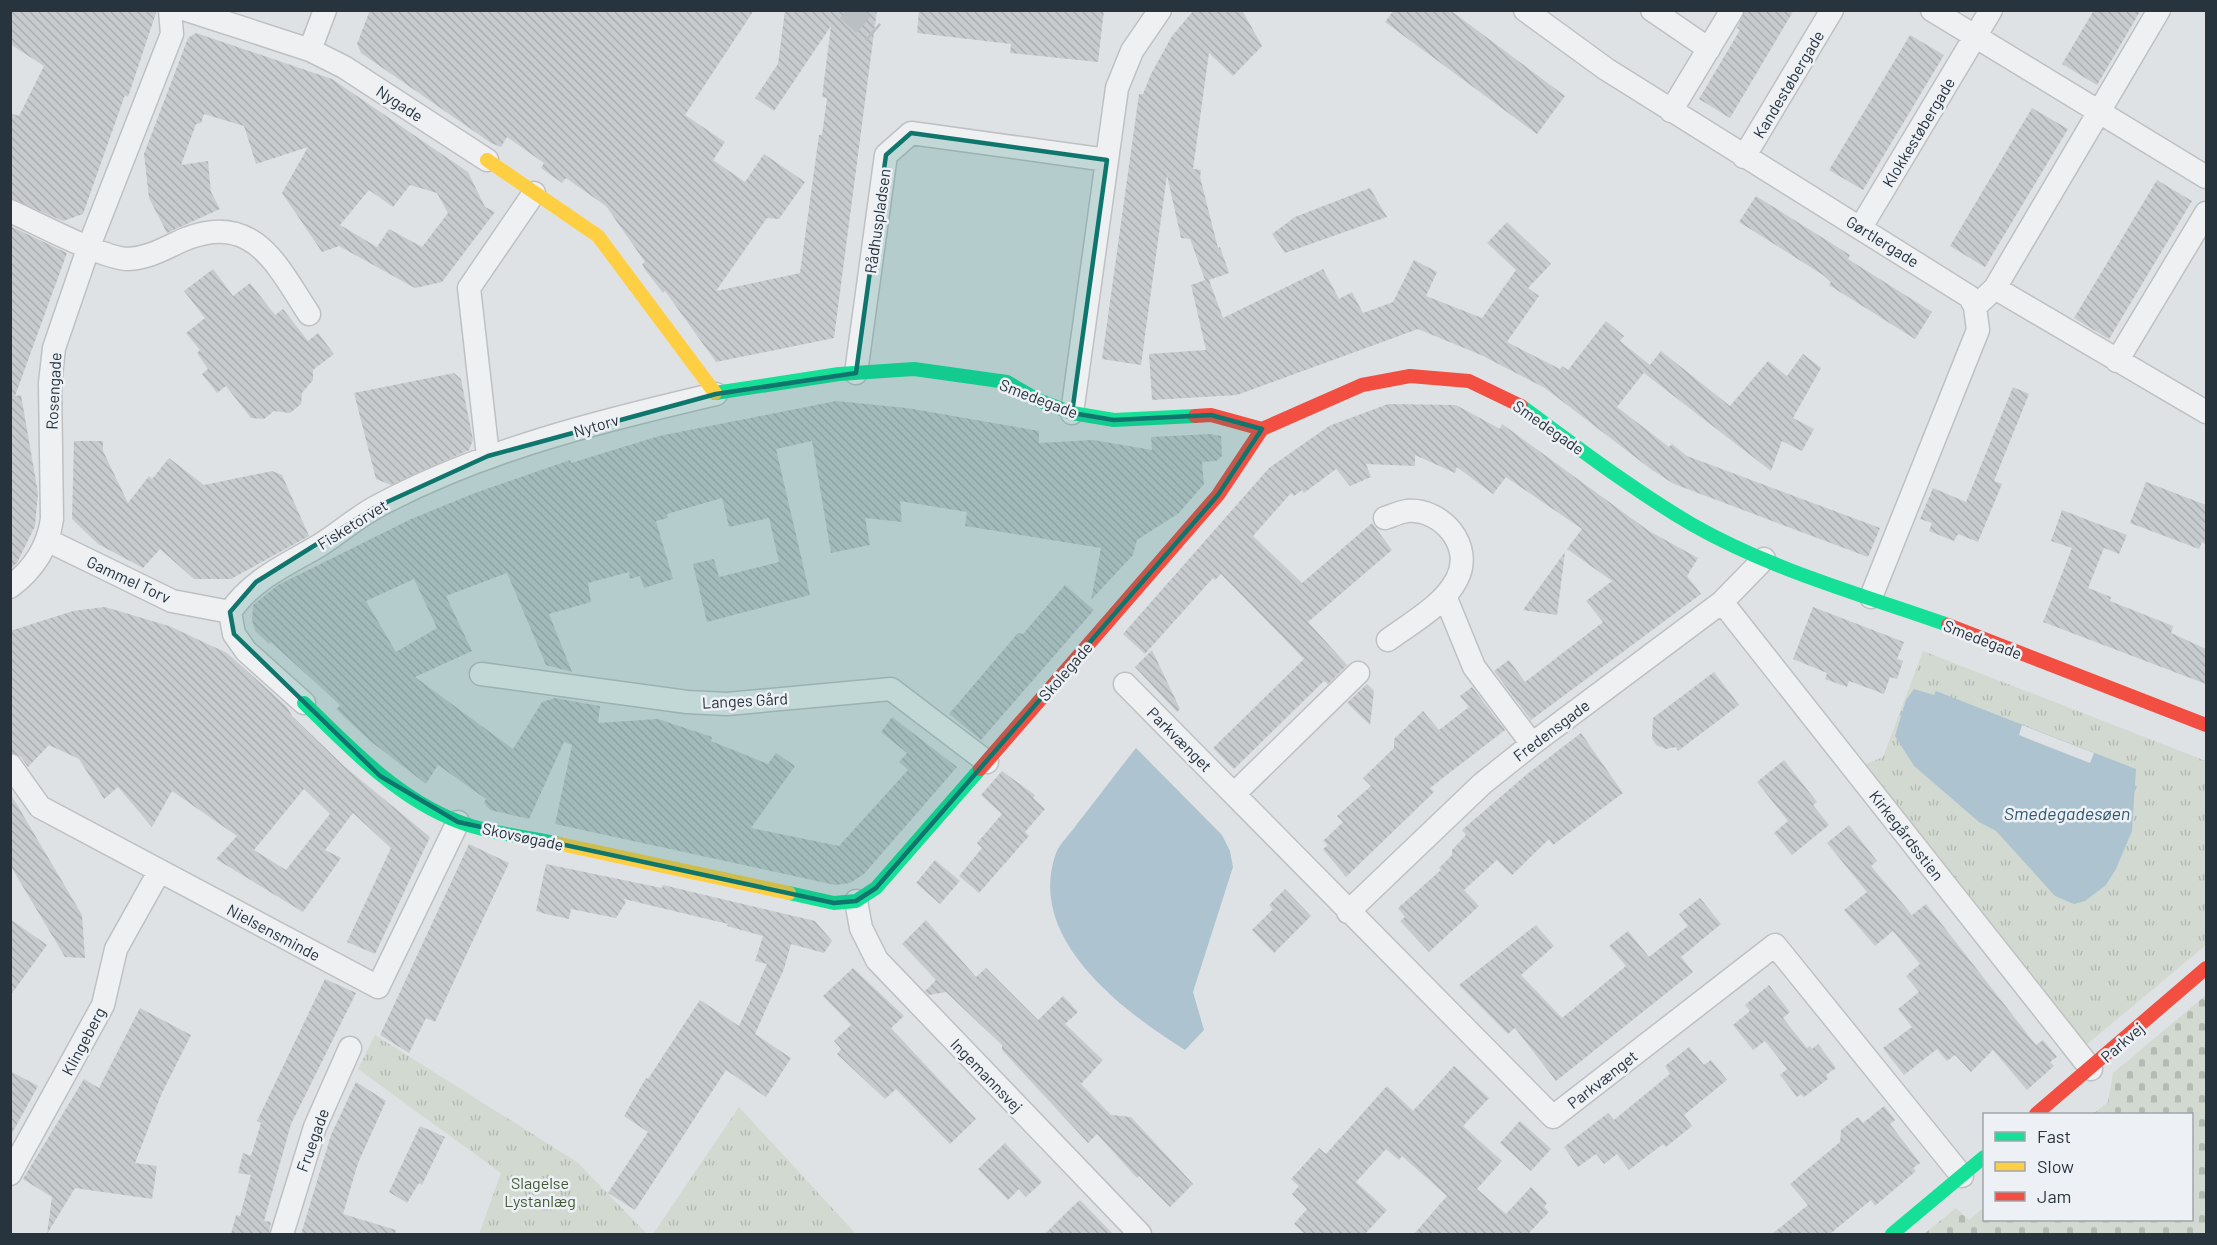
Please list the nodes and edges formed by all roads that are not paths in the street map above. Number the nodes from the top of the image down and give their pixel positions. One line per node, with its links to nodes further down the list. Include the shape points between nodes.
1 (170, 10): 25 (street, Rosengade, via 172,34)
2 (187, 10): 14 (street, Nygade)
3 (324, 10): 14 (street)
4 (1160, 10): 19 (street, via 1132,51 1117,88)
5 (1525, 10): 15 (street, Gørtlergade)
6 (1652, 10): 13 (street)
7 (1732, 10): 13 (street)
8 (1832, 10): 17 (street, Kandestøbergade)
9 (1932, 10): 12 (street)
10 (1990, 10): 12 (street, Klokkestøbergade)
11 (2159, 10): 16 (street)
12 (1975, 36): 16 (street); 24 (street, Klokkestøbergade)
13 (1709, 49): 15 (street)
14 (310, 50): 18 (street, Nygade, via 344,67)
15 (1671, 111): 17 (street, Gørtlergade)
16 (2099, 112): 20 (street); 26 (street)
17 (1744, 156): 24 (street, Gørtlergade)
18 (487, 160): 21 (street)
19 (1107, 160): 30 (street, Rådhuspladsen, via 911,133 886,155); 33 (street)
20 (2206, 177)
21 (534, 192): 31 (street, via 598,236); 35 (street, via 469,288)
22 (10, 211): 25 (street)
23 (2206, 213): 29 (street)
24 (1861, 227): 27 (street, Gørtlergade, via 1962,290)
25 (89, 246): 28 (street, via 111,257 130,259 159,253 214,230 244,236 268,253); 37 (street, Rosengade, via 54,348 50,383)
26 (1995, 288): 27 (street); 29 (street)
27 (1975, 307): 41 (street, via 1978,330)
28 (309, 314)
29 (2117, 361): 32 (street)
30 (856, 373): 31 (street, Smedegade); 33 (street, Smedegade, via 914,369 1007,382)
31 (716, 394): 35 (street, Nytorv)
32 (2206, 412)
33 (1072, 413): 34 (street, Smedegade, via 1114,420 1211,415)
34 (1262, 429): 38 (street, Smedegade, via 1362,385 1410,376 1468,381 1519,404 1635,489 1695,526); 51 (street, Skolegade, via 1218,495)
35 (488, 456): 43 (street, Fisketorvet, via 376,507 255,582)
36 (1385, 518): 40 (street, via 1407,511 1445,523 1457,539 1463,559)
37 (49, 541): 39 (street, via 23,577); 43 (street, Gammel Torv, via 172,601)
38 (1764, 560): 41 (street, Smedegade); 42 (street, Fredensgade)
39 (10, 587)
40 (1445, 596): 44 (street); 50 (street, via 1474,667)
41 (1871, 597): 49 (street, Smedegade)
42 (1722, 603): 50 (street, Fredensgade); 60 (street, Kirkegårdsstien)
43 (230, 612): 48 (street, Skovsøgade, via 234,634 246,651)
44 (1388, 640)
45 (1358, 673): 53 (street)
46 (481, 674): 51 (street, Langes Gård, via 727,704 891,689)
47 (1125, 684): 53 (street, Parkvænget)
48 (304, 703): 54 (street, Skovsøgade, via 380,776)
49 (2206, 725)
50 (1532, 744): 57 (street, Fredensgade, via 1482,784)
51 (987, 762): 56 (street, Skolegade, via 876,888)
52 (10, 765): 55 (street, via 40,807)
53 (1234, 794): 57 (street, Parkvænget)
54 (458, 822): 55 (street, Nielsensminde, via 378,987); 56 (street, Skovsøgade, via 834,903)
55 (164, 875): 63 (street, Klingeberg, via 116,949 103,1005)
56 (856, 902): 66 (street, Ingemannsvej, via 861,928 877,960)
57 (1348, 912): 64 (street, Parkvænget, via 1553,1118 1774,945)
58 (2206, 968): 60 (street, Parkvej)
59 (351, 1048): 65 (street, Fruegade, via 315,1127)
60 (2091, 1069): 61 (street, Parkvej)
61 (2037, 1113)
62 (1983, 1158): 64 (street)
63 (10, 1174)
64 (1962, 1176): 67 (street)
65 (282, 1234)
66 (1140, 1234)
67 (1892, 1234)

